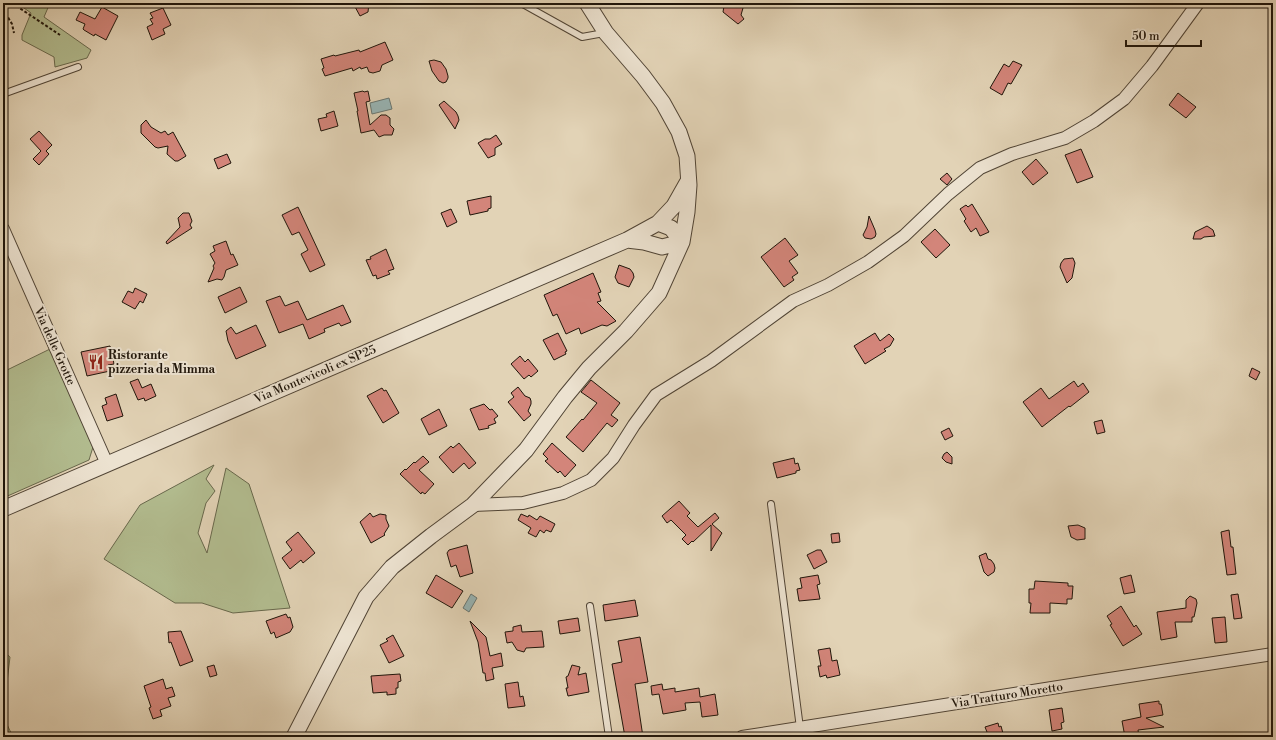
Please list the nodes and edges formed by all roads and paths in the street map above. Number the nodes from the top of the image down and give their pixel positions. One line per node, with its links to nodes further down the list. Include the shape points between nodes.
1 (12, 3): 8 (path)
2 (521, 3): 7 (lane, via 582,36)
3 (1198, 3): 20 (street, via 1152,66 1124,99 1065,138 1012,154 980,168 904,236 868,262 828,285 792,301 711,361 656,395 613,458 591,480 563,493 523,502)
4 (593, 6): 7 (street)
5 (3, 9): 6 (path)
6 (14, 33)
7 (606, 33): 11 (street, via 663,103 679,132 687,156)
8 (60, 35)
9 (78, 67): 10 (lane)
10 (3, 94)
11 (689, 180): 12 (street, Via Montevicoli ex SP25, via 674,206); 16 (street)
12 (658, 223): 14 (street, Via Montevicoli ex SP25); 16 (street, via 671,228)
13 (3, 229): 18 (street, Via delle Grotte)
14 (627, 240): 15 (street); 18 (street, Via Montevicoli ex SP25)
15 (644, 242): 16 (street, via 662,246); 17 (street, via 662,257)
16 (682, 242): 17 (street)
17 (670, 271): 20 (street, via 659,293 589,368 526,450)
18 (108, 464): 21 (street, Via Montevicoli ex SP25)
19 (771, 504): 24 (lane)
20 (474, 505): 25 (street, via 392,567 366,597)
21 (3, 509)
22 (590, 606): 26 (lane)
23 (1273, 654): 24 (street, Via Tratturo Moretto)
24 (800, 728): 27 (street, Via Tratturo Moretto)
25 (294, 737)
26 (609, 737)
27 (742, 737)

